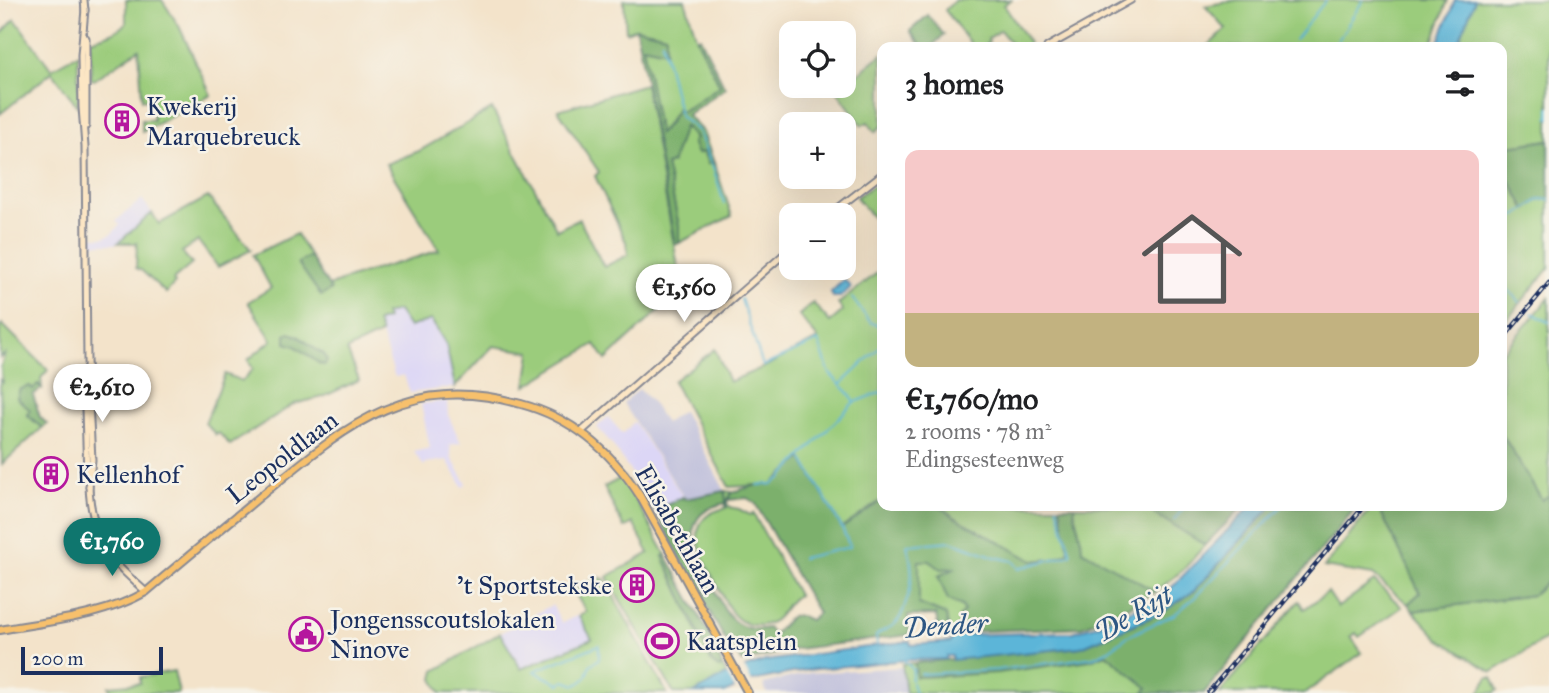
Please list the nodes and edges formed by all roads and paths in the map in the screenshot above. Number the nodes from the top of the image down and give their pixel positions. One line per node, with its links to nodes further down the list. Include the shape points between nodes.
1 (84, 0): 8 (main road, via 90,505 103,544)
2 (1131, 0): 3 (main road)
3 (1056, 42)
4 (877, 178): 5 (main road)
5 (844, 203)
6 (779, 259): 7 (main road)
7 (581, 432): 8 (main road, Leopoldlaan, via 539,409 503,399 438,395 389,407 334,437); 10 (main road, Elisabethlaan, via 607,452 632,483)
8 (146, 592): 9 (main road, Leopoldlaan, via 96,612)
9 (0, 630)
10 (748, 693)

